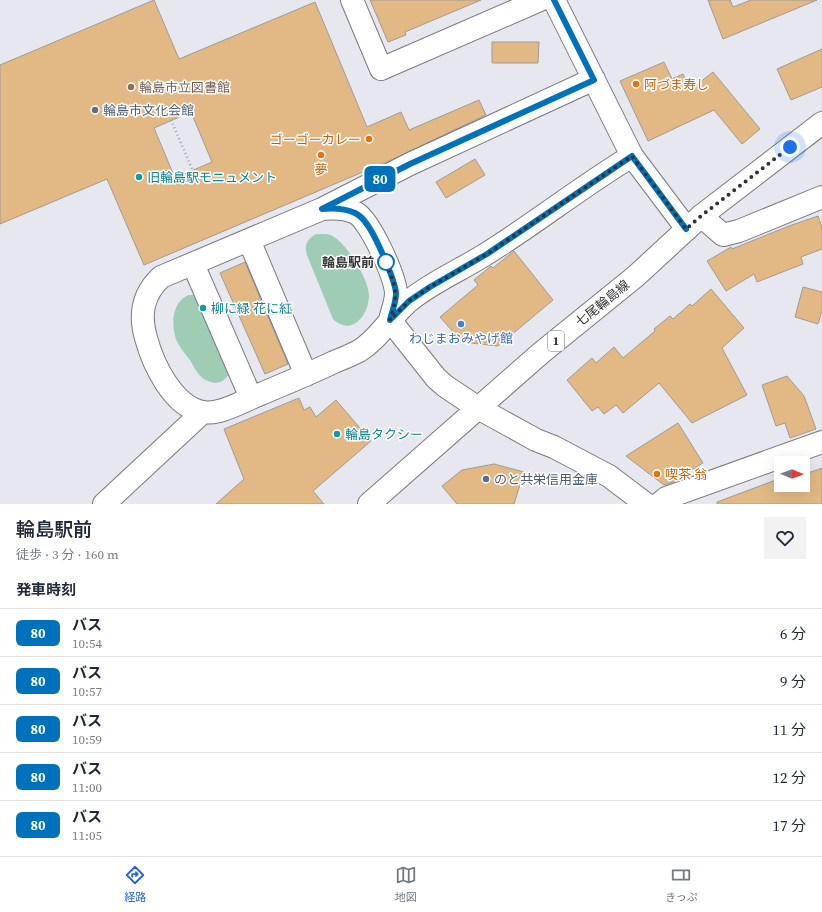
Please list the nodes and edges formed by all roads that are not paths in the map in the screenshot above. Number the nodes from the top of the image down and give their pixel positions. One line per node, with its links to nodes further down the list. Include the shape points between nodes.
1 (352, 0): 2 (street, via 381,69)
2 (540, 0)
3 (554, 0): 4 (street)
4 (594, 80): 6 (street); 8 (street, via 410,164)
5 (822, 123): 9 (street, 七尾輪島線 / 1)
6 (632, 156): 9 (street); 12 (street, via 487,254 409,301)
7 (822, 197): 9 (street, via 723,235)
8 (322, 209): 10 (street); 12 (street, via 344,209 366,222 380,249 396,292)
9 (694, 222): 15 (street, 七尾輪島線 / 1, via 636,276)
10 (249, 240): 11 (street); 13 (street)
11 (193, 264): 14 (street); 16 (street, via 161,277 146,296 142,312 149,348 167,383 186,406)
12 (390, 320): 13 (street, via 380,333 359,351); 15 (street, via 436,378)
13 (306, 375): 14 (street)
14 (251, 398): 16 (street, via 220,411)
15 (478, 408): 19 (street, 七尾輪島線 / 1); 20 (street, via 609,476)
16 (203, 412): 18 (street)
17 (822, 442): 21 (street, via 666,498)
18 (104, 504)
19 (369, 504)
20 (646, 504)
21 (659, 504)

